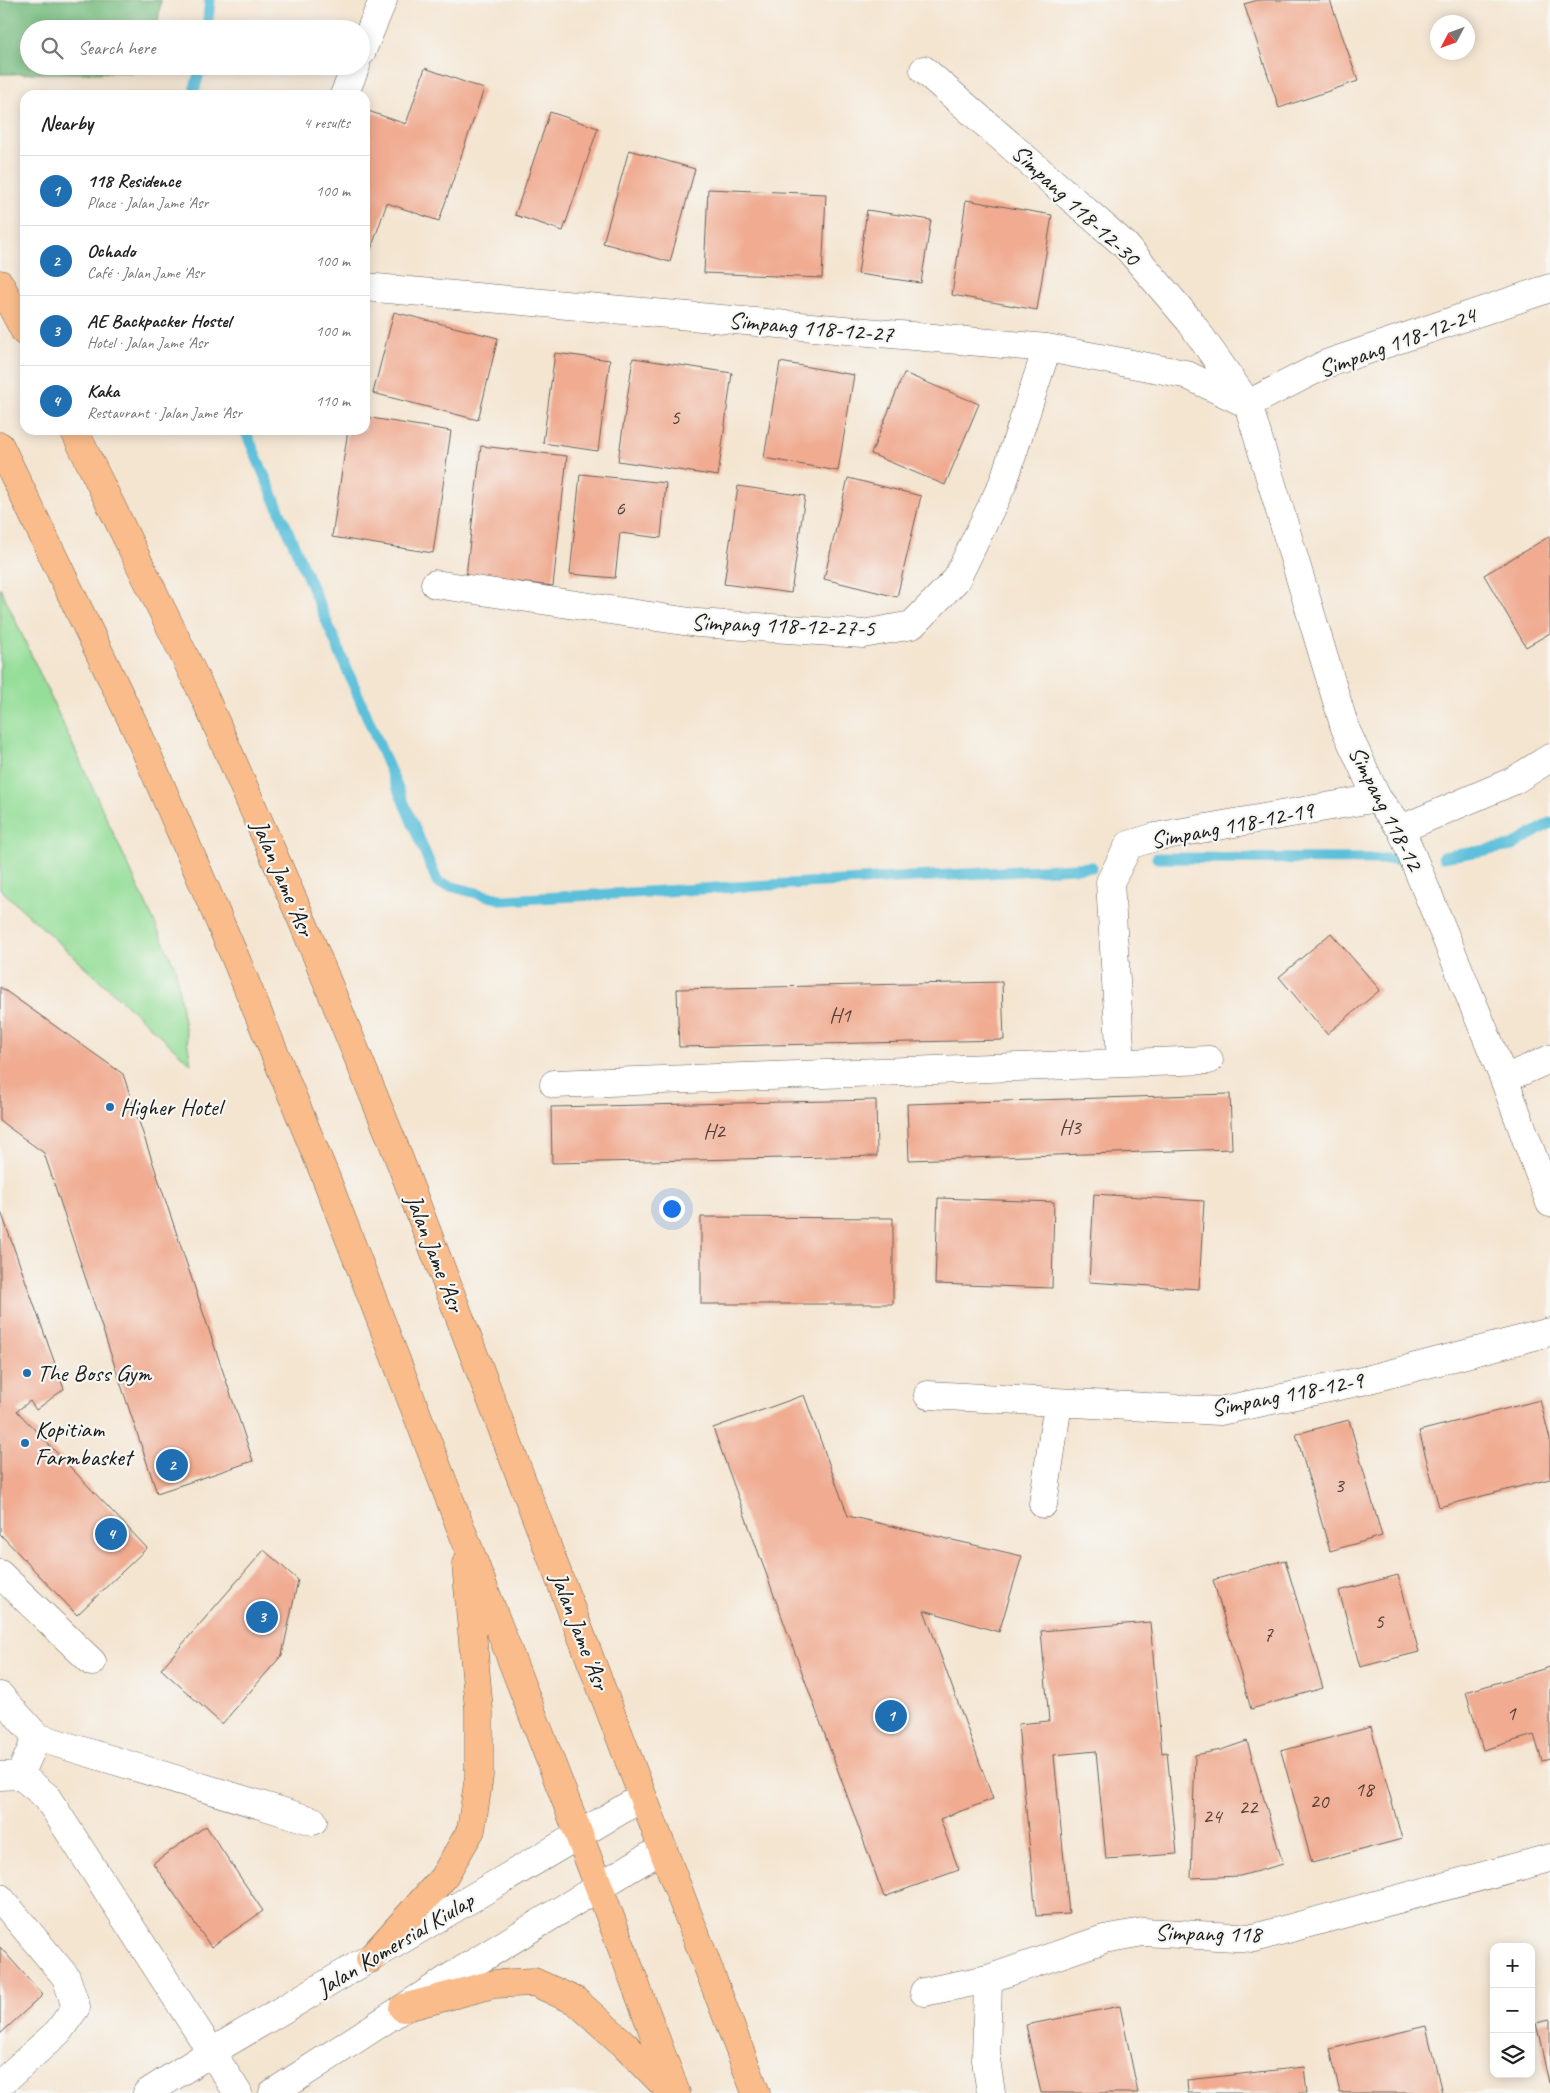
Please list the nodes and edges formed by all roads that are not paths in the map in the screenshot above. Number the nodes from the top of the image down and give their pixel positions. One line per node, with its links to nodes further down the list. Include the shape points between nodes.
1 (383, 0): 2 (street)
2 (370, 31)
3 (924, 70): 11 (street, Simpang 118-12-30, via 1125,245 1189,320)
4 (352, 75): 5 (street)
5 (346, 90)
6 (0, 284): 9 (main road)
7 (370, 287): 10 (street, Simpang 118-12-27)
8 (1550, 288): 11 (street, Simpang 118-12-24, via 1326,364)
9 (20, 322)
10 (1047, 348): 11 (street, Simpang 118-12-27, via 1185,374); 14 (street, Simpang 118-12-27-5, via 1002,483 956,580 912,625 863,634 697,624)
11 (1248, 404): 16 (street, Simpang 118-12, via 1345,728)
12 (76, 435): 34 (main road, Jalan Jame 'Asr, via 205,698 307,934 395,1148)
13 (0, 446): 28 (main road, via 137,731 235,957 326,1178)
14 (435, 584)
15 (1550, 758): 17 (street, via 1513,780)
16 (1377, 798): 17 (street, Simpang 118-12); 20 (street, Simpang 118-12-19, via 1155,837 1129,845 1110,882)
17 (1401, 829): 21 (street, Simpang 118-12)
18 (1550, 1059): 21 (street)
19 (1209, 1060): 20 (street)
20 (1121, 1063): 22 (street)
21 (1504, 1079): 23 (street, Simpang 118-12)
22 (554, 1084)
23 (1550, 1203)
24 (1550, 1332): 26 (street, Simpang 118-12-9, via 1362,1381 1220,1411)
25 (928, 1395): 26 (street, Simpang 118-12-9)
26 (1058, 1402): 27 (street)
27 (1043, 1504)
28 (462, 1530): 36 (main road); 41 (main road, via 479,1710 479,1776 471,1830 443,1878)
29 (0, 1574): 30 (street)
30 (92, 1662)
31 (0, 1696): 32 (street)
32 (37, 1737): 33 (street); 35 (street)
33 (10, 1775): 45 (street, via 46,1796)
34 (643, 1797): 36 (street, Jalan Komersial Kiulap); 37 (main road, Jalan Jame 'Asr)
35 (313, 1821)
36 (578, 1835): 39 (main road); 41 (street, Jalan Komersial Kiulap)
37 (663, 1848): 39 (street); 52 (main road, Jalan Jame 'Asr)
38 (1550, 1858): 42 (street, Simpang 118, via 1254,1938 1143,1932 1104,1939)
39 (599, 1887): 44 (street); 51 (main road)
40 (0, 1898): 46 (street, via 66,1977 76,2007 58,2032)
41 (370, 1959): 45 (street, Jalan Komersial Kiulap)
42 (988, 1979): 43 (street, Simpang 118); 53 (street, via 986,2060)
43 (924, 1992)
44 (403, 2008): 49 (street); 50 (main road, via 494,1984 534,1982 576,2001)
45 (213, 2051): 47 (street, Jalan Komersial Kiulap); 48 (street)
46 (0, 2084)
47 (147, 2093)
48 (238, 2093)
49 (272, 2093)
50 (672, 2093)
51 (676, 2093)
52 (756, 2093)
53 (991, 2093)

